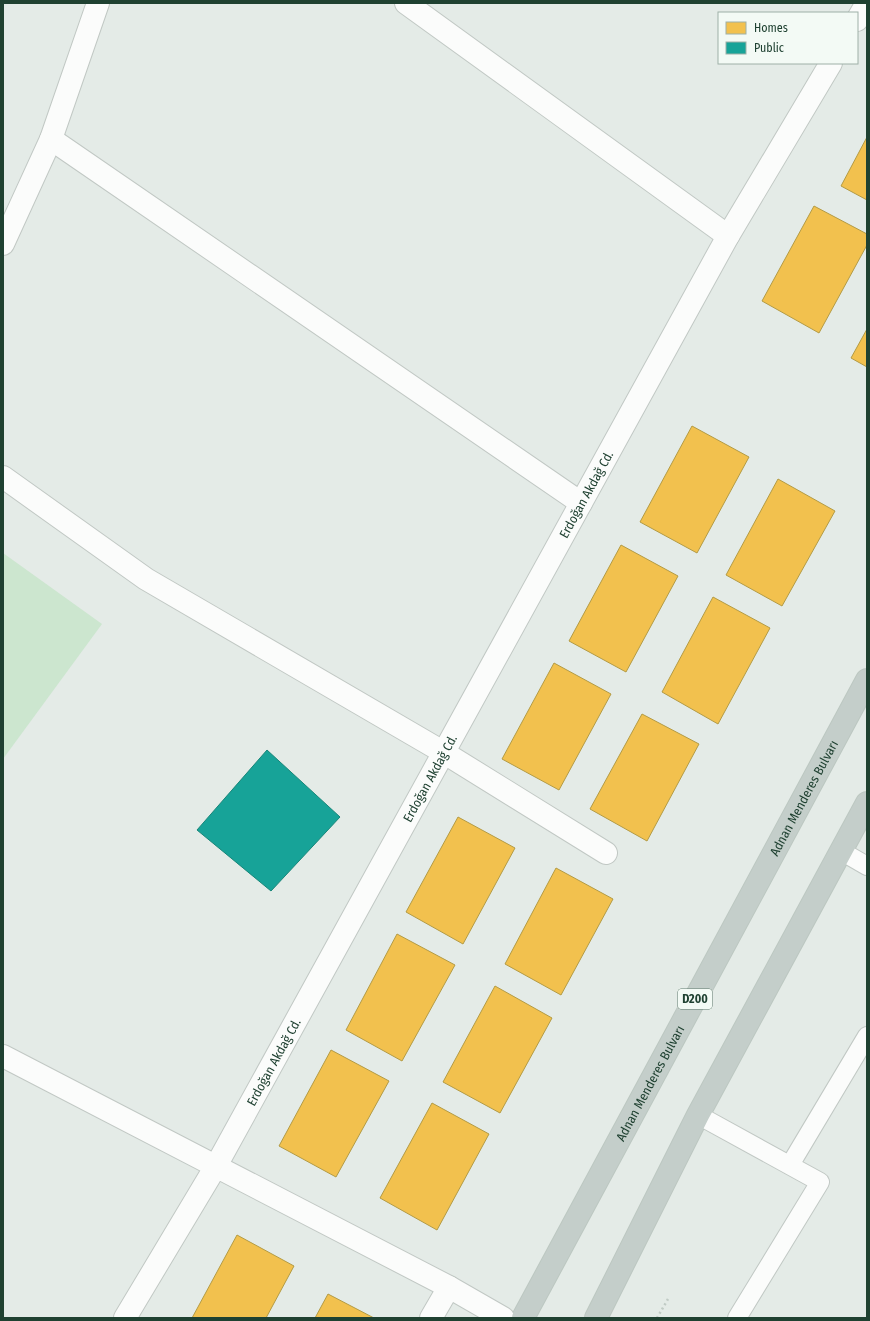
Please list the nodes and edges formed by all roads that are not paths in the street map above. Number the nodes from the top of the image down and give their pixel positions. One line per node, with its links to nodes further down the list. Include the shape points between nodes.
1 (98, 3): 4 (street)
2 (406, 3): 5 (street)
3 (830, 64): 5 (street, Erdoğan Akdağ Cd.)
4 (51, 139): 6 (street); 8 (street)
5 (728, 236): 8 (street, Erdoğan Akdağ Cd.)
6 (3, 244)
7 (3, 477): 10 (street, via 146,578)
8 (581, 503): 10 (street, Erdoğan Akdağ Cd.)
9 (867, 680): 24 (highway, Adnan Menderes Bulvarı / D200)
10 (443, 752): 13 (street); 19 (street, Erdoğan Akdağ Cd.)
11 (867, 803): 12 (highway)
12 (841, 851): 14 (lane); 17 (highway)
13 (606, 853)
14 (867, 866)
15 (867, 1036): 18 (lane)
16 (3, 1056): 19 (street)
17 (698, 1116): 18 (lane); 25 (highway)
18 (790, 1165): 26 (lane, via 820,1182)
19 (216, 1166): 20 (street); 21 (street, Erdoğan Akdağ Cd.)
20 (449, 1287): 22 (street); 23 (street)
21 (125, 1318)
22 (431, 1318)
23 (503, 1318)
24 (523, 1318)
25 (596, 1318)
26 (737, 1318)

